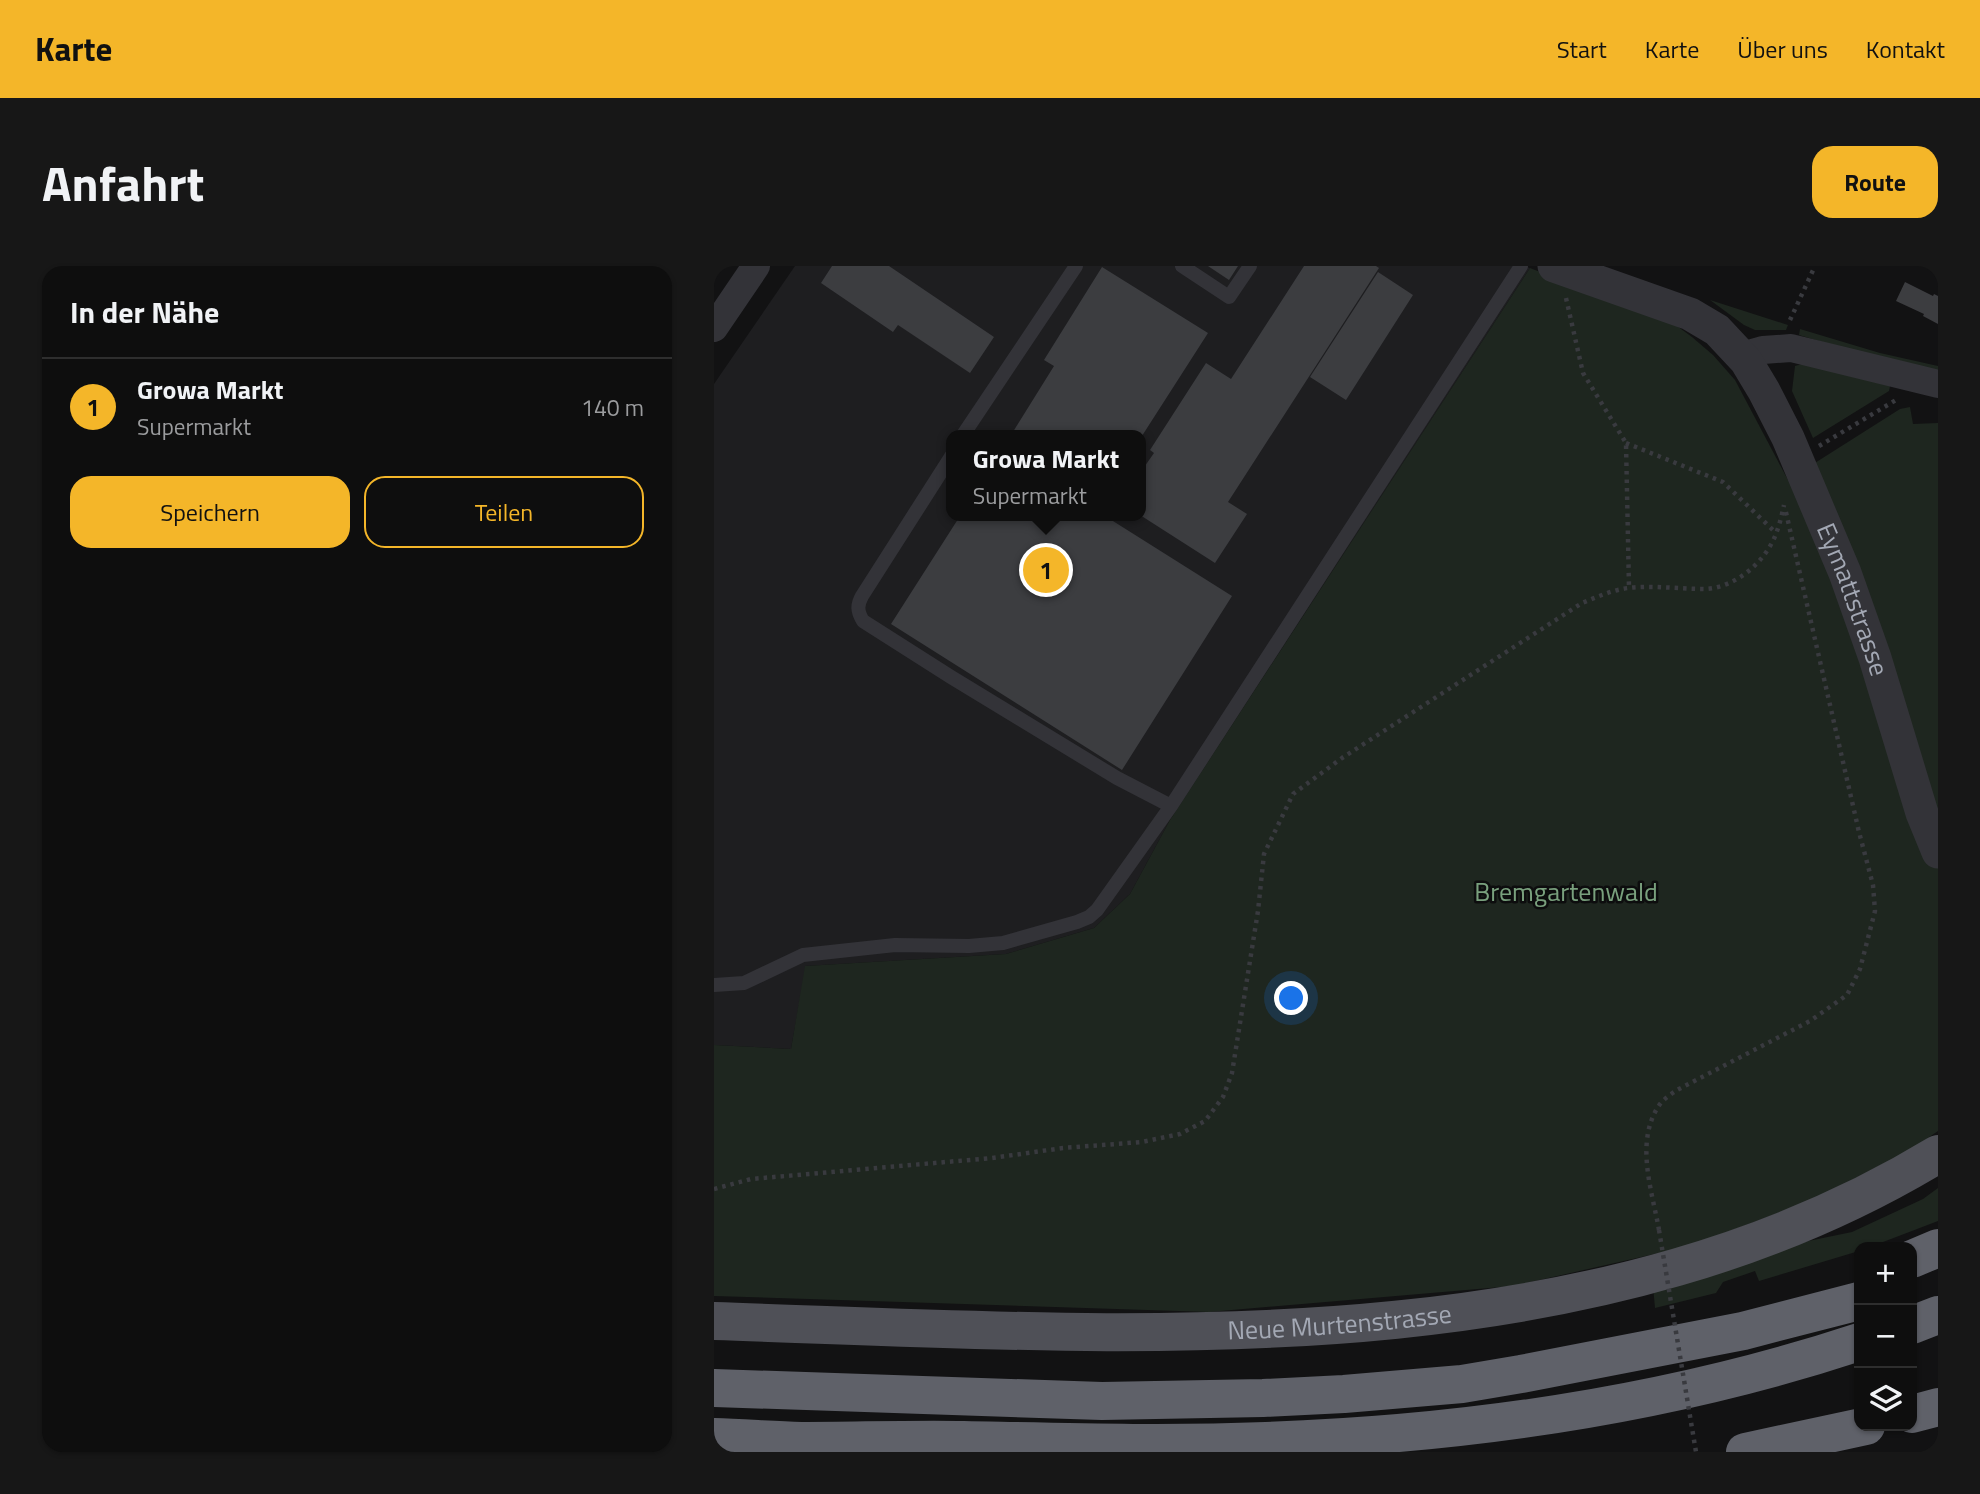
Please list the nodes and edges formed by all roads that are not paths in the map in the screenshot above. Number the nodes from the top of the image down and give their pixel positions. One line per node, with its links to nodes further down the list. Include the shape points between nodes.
1 (756, 266): 7 (street)
2 (1076, 266): 10 (lane)
3 (1182, 266): 4 (lane, via 1229,298)
4 (1250, 266)
5 (1521, 266): 12 (lane)
6 (1559, 279): 8 (street, Eymattstrasse, via 1690,314 1717,330)
7 (714, 328)
8 (1742, 356): 9 (street, via 1791,348); 13 (street, Eymattstrasse, via 1788,438 1845,573)
9 (1932, 383)
10 (966, 430)
11 (946, 463): 12 (lane, via 862,596 858,613 869,626 1117,778)
12 (1171, 806): 14 (lane, via 1097,910 1077,922 1003,943 895,945 803,955 744,983)
13 (1938, 852)
14 (714, 985)
15 (1938, 1154): 23 (main road, Neue Murtenstrasse, via 1852,1202 1733,1249 1580,1291 1433,1316 1309,1326 1135,1331)
16 (1938, 1248): 17 (highway)
17 (1917, 1257)
18 (1938, 1275): 20 (highway)
19 (1854, 1281): 26 (highway)
20 (1917, 1282)
21 (1854, 1302): 26 (highway, via 1743,1331)
22 (1938, 1315): 24 (highway)
23 (714, 1321)
24 (1917, 1323)
25 (1854, 1343): 32 (highway, via 1719,1382 1634,1400 1406,1433 1186,1443)
26 (1623, 1353): 27 (highway, via 1462,1384 1263,1398 1049,1400)
27 (714, 1388)
28 (1938, 1406): 29 (highway)
29 (1917, 1412)
30 (1854, 1429): 34 (highway)
31 (714, 1437): 32 (highway)
32 (799, 1441): 33 (highway)
33 (875, 1452)
34 (1745, 1452)

